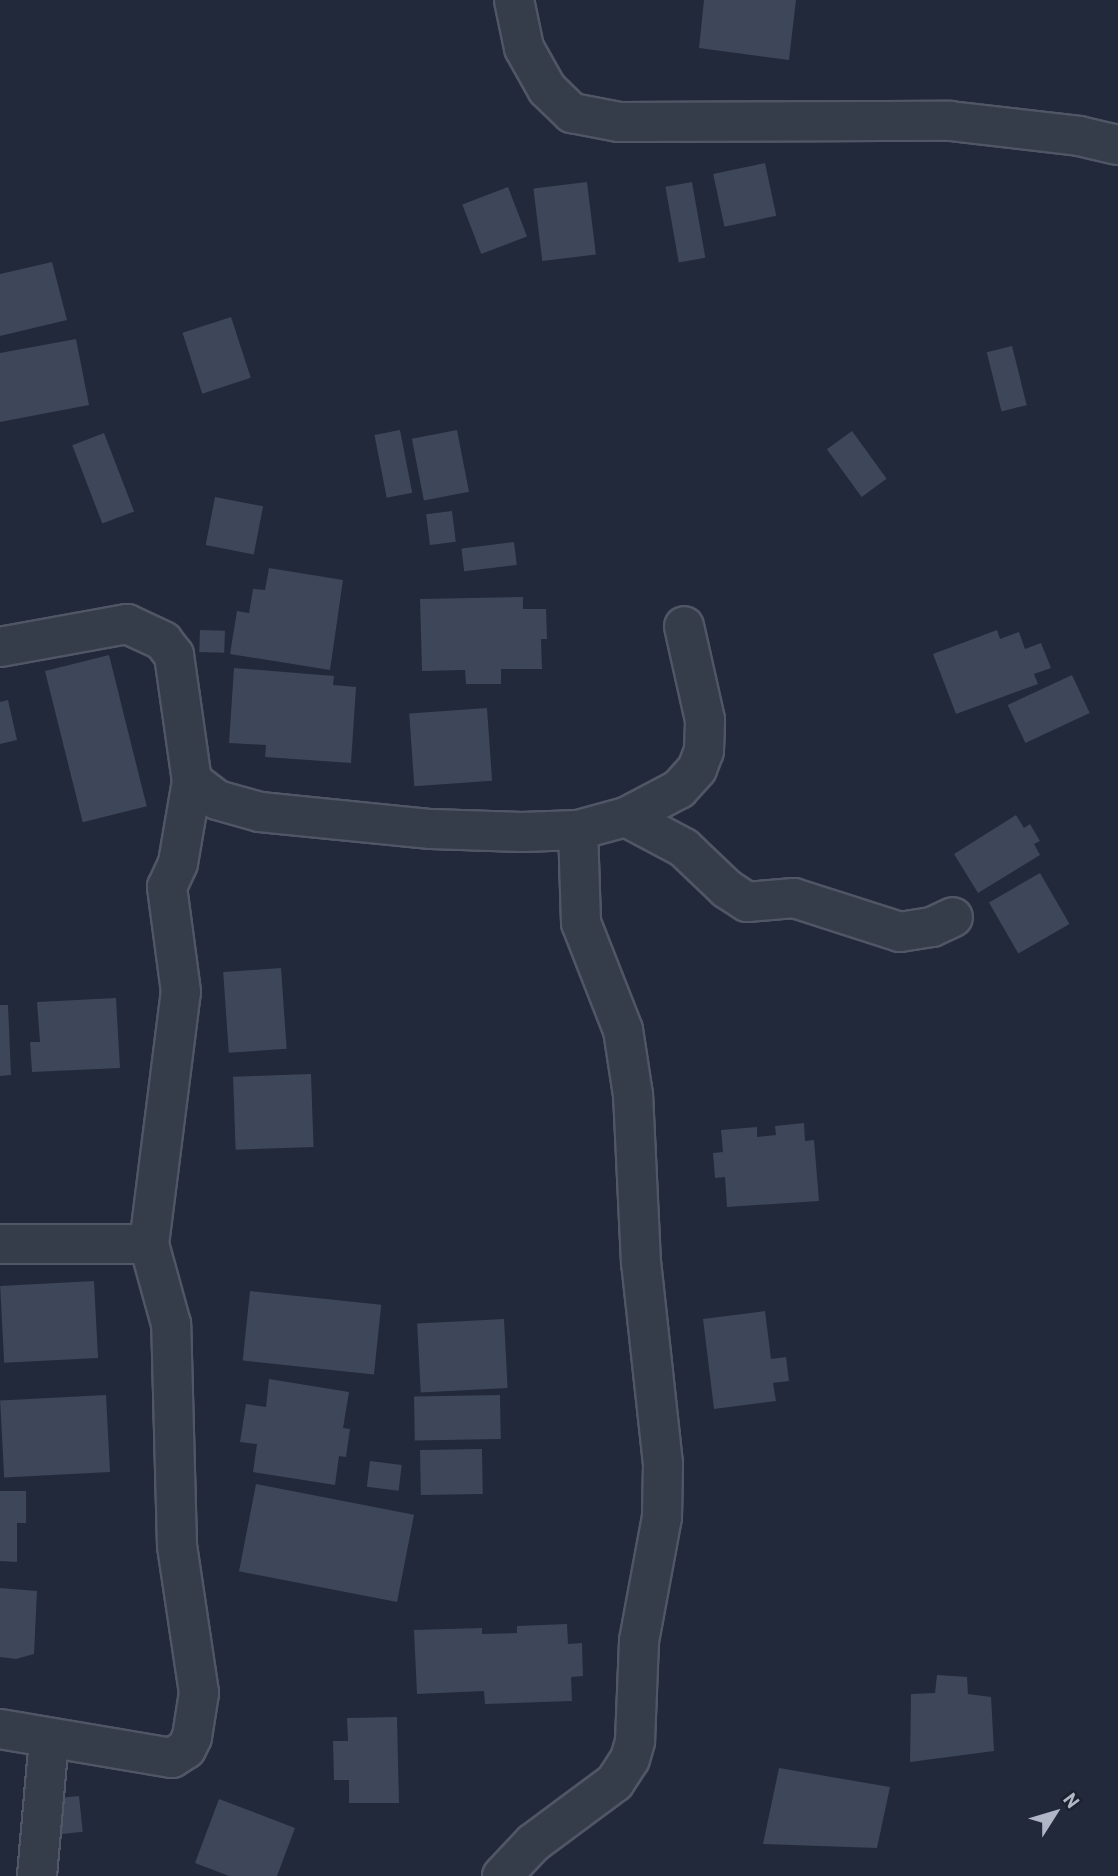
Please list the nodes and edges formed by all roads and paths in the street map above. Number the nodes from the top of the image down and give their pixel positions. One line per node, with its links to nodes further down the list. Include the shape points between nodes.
1 (514, 0): 2 (street, via 524,48 547,89 572,113 619,122 950,121)
2 (1118, 145)
3 (684, 626): 6 (street, via 705,720 704,751 698,769 678,789)
4 (0, 647): 5 (street, via 127,624 163,641 174,655)
5 (192, 781): 7 (street, via 217,800 260,812 431,829); 10 (street, via 178,863 167,887 181,992)
6 (626, 817): 7 (street); 8 (street, via 684,848 727,890 747,902 794,898 900,932 932,928)
7 (578, 830): 14 (street, via 582,923 623,1030 633,1094 641,1263 663,1464 662,1517 639,1641 635,1741 630,1759 615,1782 533,1843)
8 (953, 918)
9 (0, 1244): 10 (street)
10 (149, 1244): 12 (street, via 171,1324 177,1546 199,1693 192,1737 186,1749 172,1758)
11 (0, 1729): 12 (street)
12 (48, 1738): 13 (street)
13 (37, 1876)
14 (502, 1876)

